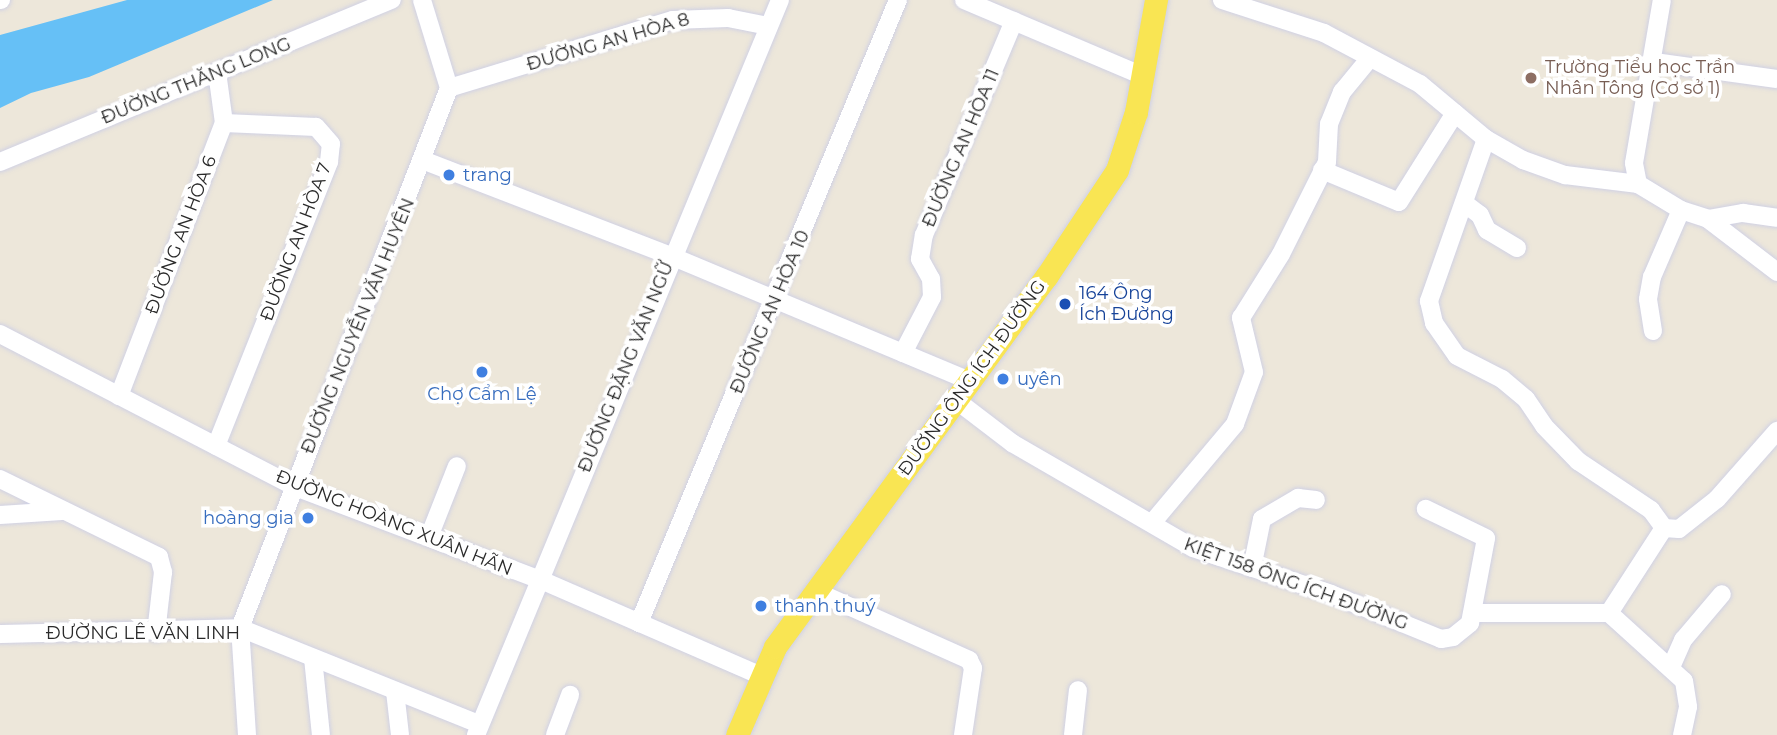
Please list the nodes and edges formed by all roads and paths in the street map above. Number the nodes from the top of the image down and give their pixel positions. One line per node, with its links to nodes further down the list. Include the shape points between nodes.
1 (392, 0): 13 (street, ĐƯỜNG THĂNG LONG)
2 (422, 0): 16 (street)
3 (780, 0): 10 (street, ĐƯỜNG ĐẶNG VĂN NGỮ)
4 (898, 0): 31 (street, ĐƯỜNG AN HÒA 10)
5 (964, 0): 9 (street)
6 (1156, 0): 14 (main road, ĐƯỜNG ÔNG ÍCH ĐƯỜNG)
7 (1222, 0): 11 (street, via 1324,33)
8 (1662, 0): 12 (street)
9 (1014, 21): 14 (street); 34 (street, ĐƯỜNG AN HÒA 11, via 924,235 920,259 931,279 932,297)
10 (768, 26): 16 (street, ĐƯỜNG AN HÒA 8, via 728,18 673,20); 29 (street, ĐƯỜNG ĐẶNG VĂN NGỮ)
11 (1370, 58): 17 (street, via 1420,85); 22 (street, via 1342,92 1329,124 1327,162)
12 (1654, 62): 15 (street); 23 (street, via 1634,163)
13 (217, 72): 18 (street, ĐƯỜNG AN HÒA 6); 21 (street, ĐƯỜNG THĂNG LONG)
14 (1143, 76): 35 (main road, ĐƯỜNG ÔNG ÍCH ĐƯỜNG, via 1117,170 1091,214)
15 (1777, 79)
16 (449, 88): 20 (street, ĐƯỜNG NGUYỄN VĂN HUYÊN)
17 (1455, 113): 19 (street); 22 (street, via 1399,202)
18 (224, 123): 36 (street, ĐƯỜNG AN HÒA 6); 39 (street, ĐƯỜNG AN HÒA 7, via 316,127 331,144 329,162)
19 (1486, 139): 23 (street, via 1565,176); 24 (street)
20 (425, 161): 29 (street); 42 (street, ĐƯỜNG NGUYỄN VĂN HUYÊN)
21 (0, 162)
22 (1321, 170): 47 (street, via 1281,254 1241,318 1254,372 1235,424)
23 (1638, 184): 25 (street)
24 (1464, 202): 28 (street, via 1480,215 1487,230); 48 (street, via 1429,301 1434,323 1457,356 1502,379 1527,399 1544,426 1578,461 1651,510)
25 (1681, 210): 27 (street); 32 (street, via 1652,277 1648,299)
26 (1777, 218): 27 (street, via 1742,213)
27 (1708, 219): 30 (street)
28 (1517, 248)
29 (671, 256): 31 (street); 51 (street, ĐƯỜNG ĐẶNG VĂN NGỮ)
30 (1777, 272)
31 (776, 299): 34 (street); 56 (street, ĐƯỜNG AN HÒA 10)
32 (1653, 331)
33 (0, 334): 36 (street, ĐƯỜNG HOÀNG XUÂN HÃN)
34 (903, 353): 35 (street)
35 (970, 381): 37 (main road, ĐƯỜNG ÔNG ÍCH ĐƯỜNG)
36 (119, 396): 39 (street, ĐƯỜNG HOÀNG XUÂN HÃN)
37 (956, 400): 47 (street, KIỆT 158 ÔNG ÍCH ĐƯỜNG, via 1012,443); 52 (main road, ĐƯỜNG ÔNG ÍCH ĐƯỜNG)
38 (1777, 431): 48 (street, via 1717,499 1679,529)
39 (216, 446): 42 (street, ĐƯỜNG HOÀNG XUÂN HÃN)
40 (457, 466): 49 (street)
41 (0, 479): 45 (street)
42 (293, 486): 49 (street, ĐƯỜNG HOÀNG XUÂN HÃN); 57 (street, ĐƯỜNG NGUYỄN VĂN HUYÊN)
43 (1316, 500): 50 (street, via 1298,498 1262,519)
44 (1426, 509): 55 (street, via 1486,538)
45 (62, 511): 46 (street); 58 (street, via 128,538 159,557 163,572)
46 (0, 515)
47 (1152, 523): 50 (street, KIỆT 158 ÔNG ÍCH ĐƯỜNG, via 1193,548)
48 (1664, 528): 54 (street)
49 (429, 537): 51 (street, ĐƯỜNG HOÀNG XUÂN HÃN)
50 (1252, 568): 55 (street, KIỆT 158 ÔNG ÍCH ĐƯỜNG, via 1441,639 1453,637 1470,623)
51 (541, 580): 56 (street, ĐƯỜNG HOÀNG XUÂN HÃN); 66 (street, ĐƯỜNG ĐẶNG VĂN NGỮ)
52 (815, 591): 62 (main road, ĐƯỜNG ÔNG ÍCH ĐƯỜNG); 72 (street, via 969,660 973,668)
53 (1722, 594): 61 (street, via 1683,640)
54 (1609, 612): 55 (street); 61 (street)
55 (1473, 613)
56 (639, 623): 62 (street, ĐƯỜNG HOÀNG XUÂN HÃN)
57 (240, 628): 58 (street, ĐƯỜNG LÊ VĂN LINH); 60 (street, ĐƯỜNG LÊ VĂN LINH); 67 (street, ĐƯỜNG NGUYỄN VĂN HUYÊN)
58 (156, 633): 59 (street, ĐƯỜNG LÊ VĂN LINH)
59 (0, 634)
60 (313, 658): 64 (street, ĐƯỜNG LÊ VĂN LINH); 68 (street)
61 (1671, 667): 74 (street, via 1684,681 1688,707)
62 (759, 676): 71 (main road, ĐƯỜNG ÔNG ÍCH ĐƯỜNG)
63 (1078, 690): 73 (street)
64 (395, 691): 66 (street, ĐƯỜNG LÊ VĂN LINH); 69 (street)
65 (570, 695): 70 (street)
66 (477, 730)
67 (247, 735)
68 (321, 735)
69 (400, 735)
70 (555, 735)
71 (737, 735)
72 (963, 735)
73 (1073, 735)
74 (1682, 735)

